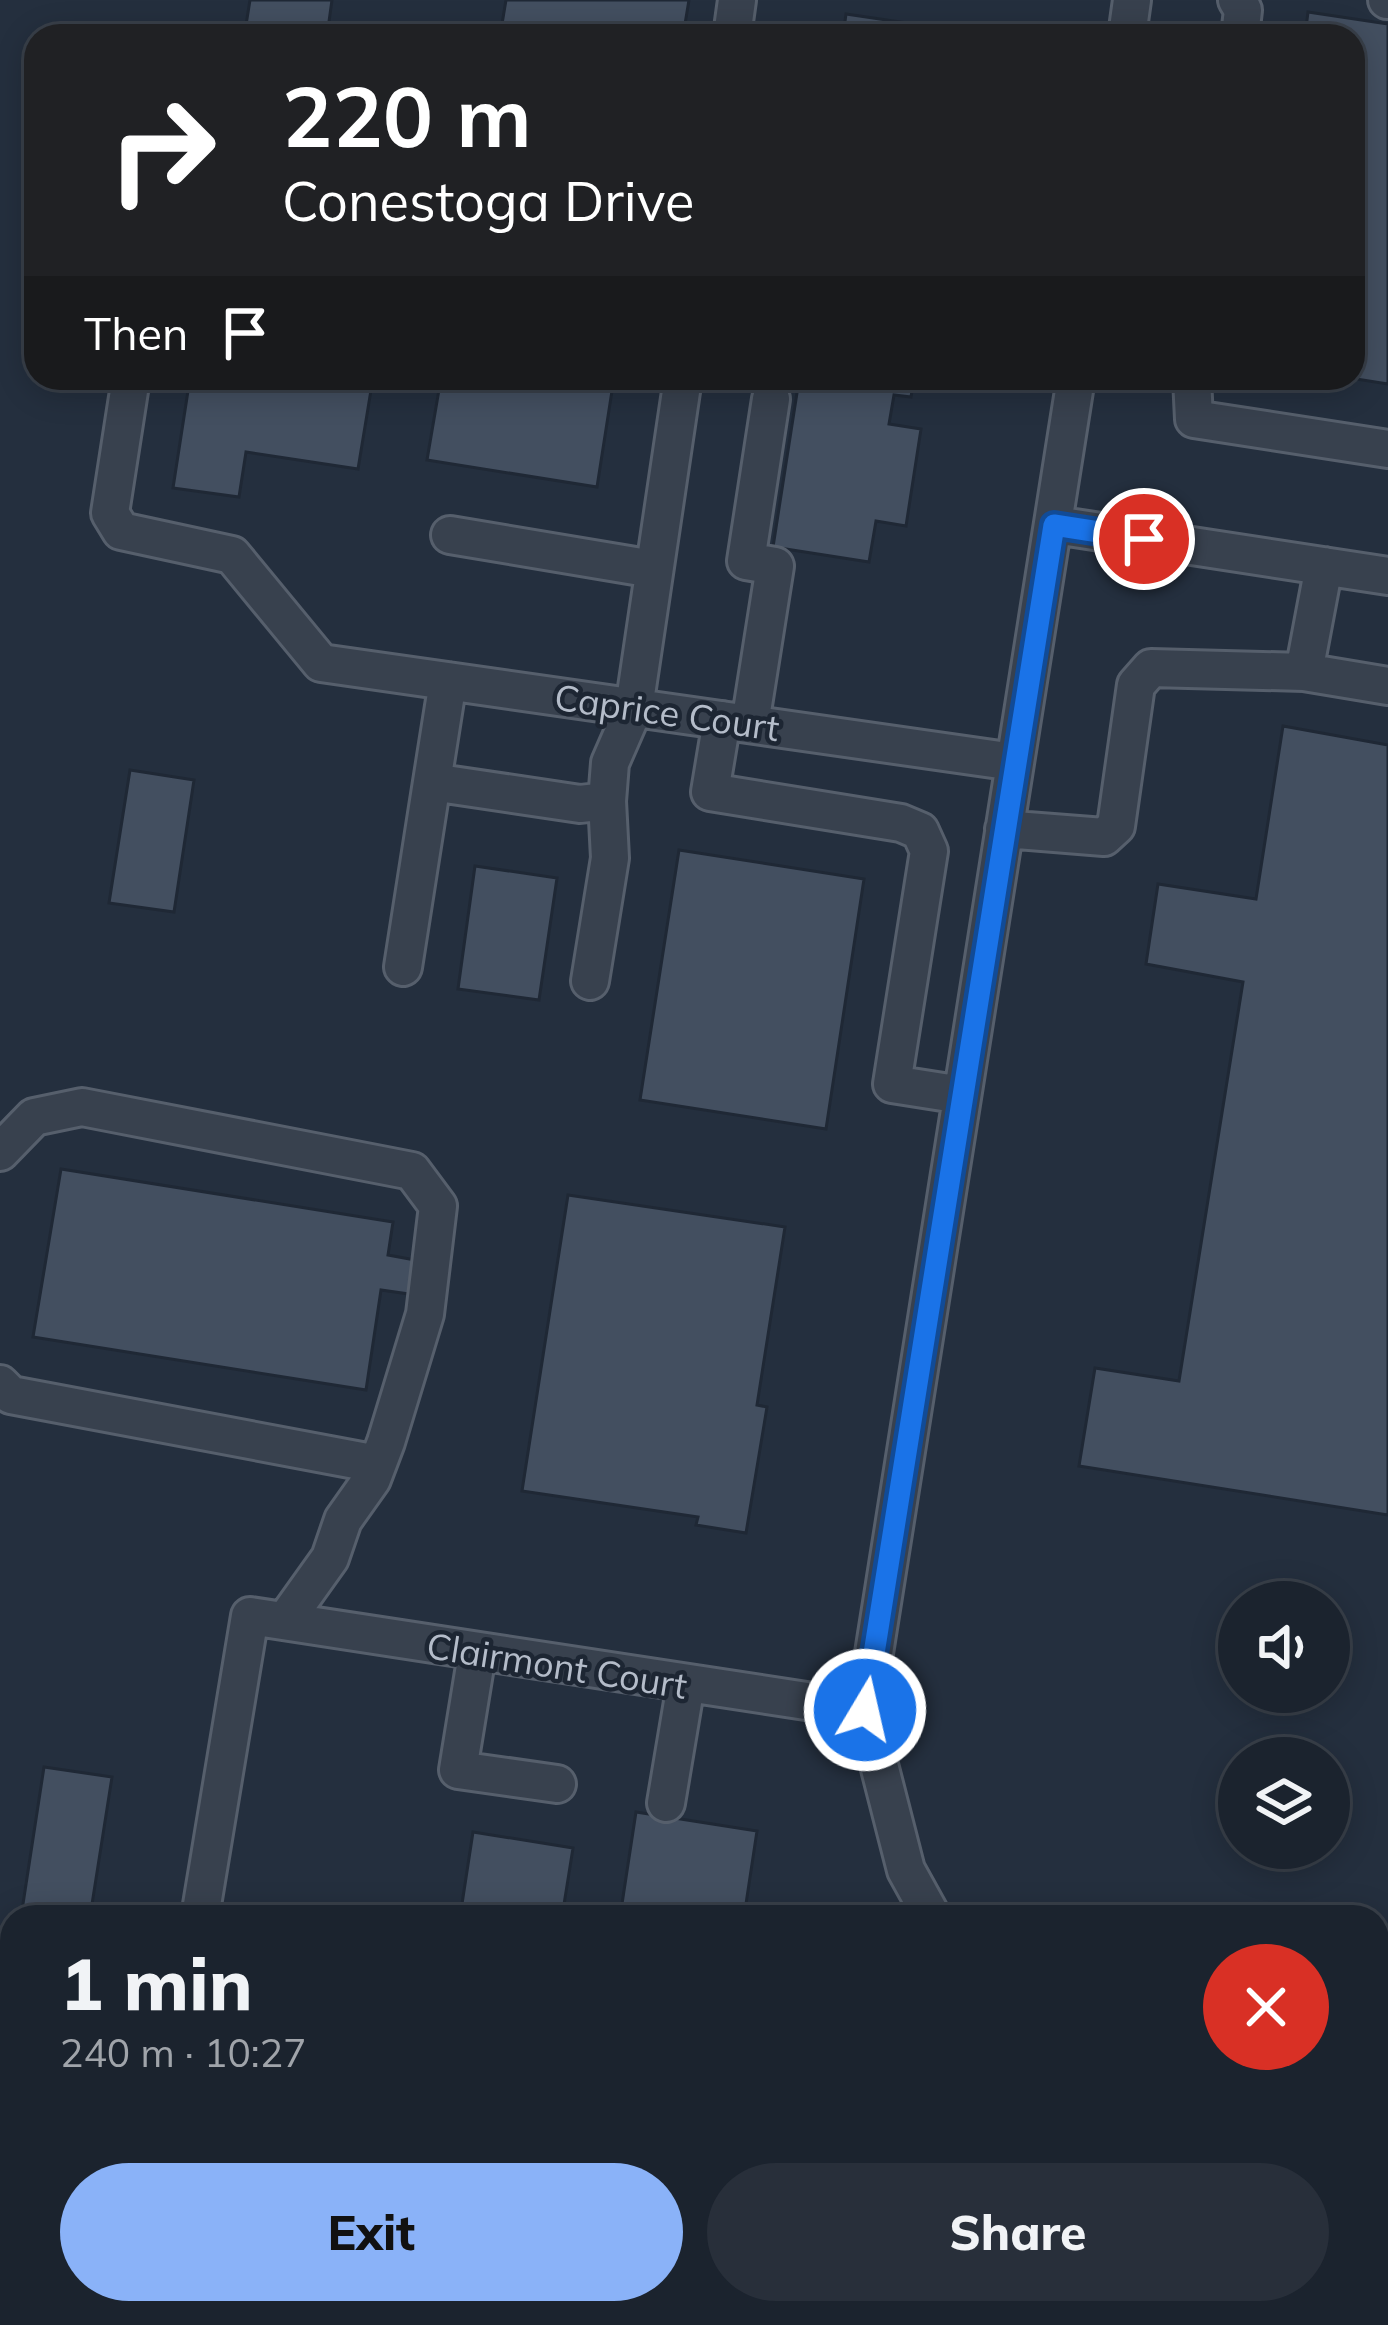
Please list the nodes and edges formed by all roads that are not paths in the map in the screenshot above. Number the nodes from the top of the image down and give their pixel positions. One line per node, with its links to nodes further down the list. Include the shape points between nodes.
1 (129, 390): 14 (street, Caprice Court, via 110,513 121,531 232,555 321,663)
2 (681, 390): 11 (street)
3 (1074, 390): 7 (street)
4 (1193, 390): 6 (street, via 1194,419)
5 (771, 398): 17 (street, via 746,562 775,566)
6 (1388, 449)
7 (1054, 525): 10 (street); 18 (street)
8 (450, 535): 11 (street)
9 (1388, 565): 12 (street)
10 (1324, 566): 12 (street); 13 (street)
11 (653, 569): 16 (street)
12 (1387, 576)
13 (1304, 672): 15 (street); 21 (street, via 1151,668 1136,685 1116,826 1104,837)
14 (448, 681): 16 (street, Caprice Court); 19 (street)
15 (1388, 686)
16 (634, 708): 17 (street, Caprice Court); 20 (street, via 610,763)
17 (736, 722): 18 (street, Caprice Court); 24 (street, via 710,792 920,831 929,850 892,1084)
18 (1014, 762): 21 (street)
19 (432, 782): 20 (street); 22 (street)
20 (607, 801): 23 (street, via 610,858)
21 (1004, 829): 24 (street)
22 (403, 967)
23 (590, 981)
24 (962, 1095): 31 (street)
25 (0, 1152): 27 (street, via 34,1117 82,1107 412,1171 438,1206 428,1292)
26 (0, 1384): 27 (street, via 11,1395)
27 (377, 1464): 28 (street, via 330,1558)
28 (267, 1619): 29 (street, Clairmont Court); 34 (street)
29 (477, 1654): 30 (street, Clairmont Court); 32 (street, via 458,1770)
30 (686, 1684): 31 (street, Clairmont Court); 33 (street)
31 (865, 1710): 35 (street, via 906,1870)
32 (557, 1784)
33 (666, 1803)
34 (203, 1905)
35 (925, 1905)

